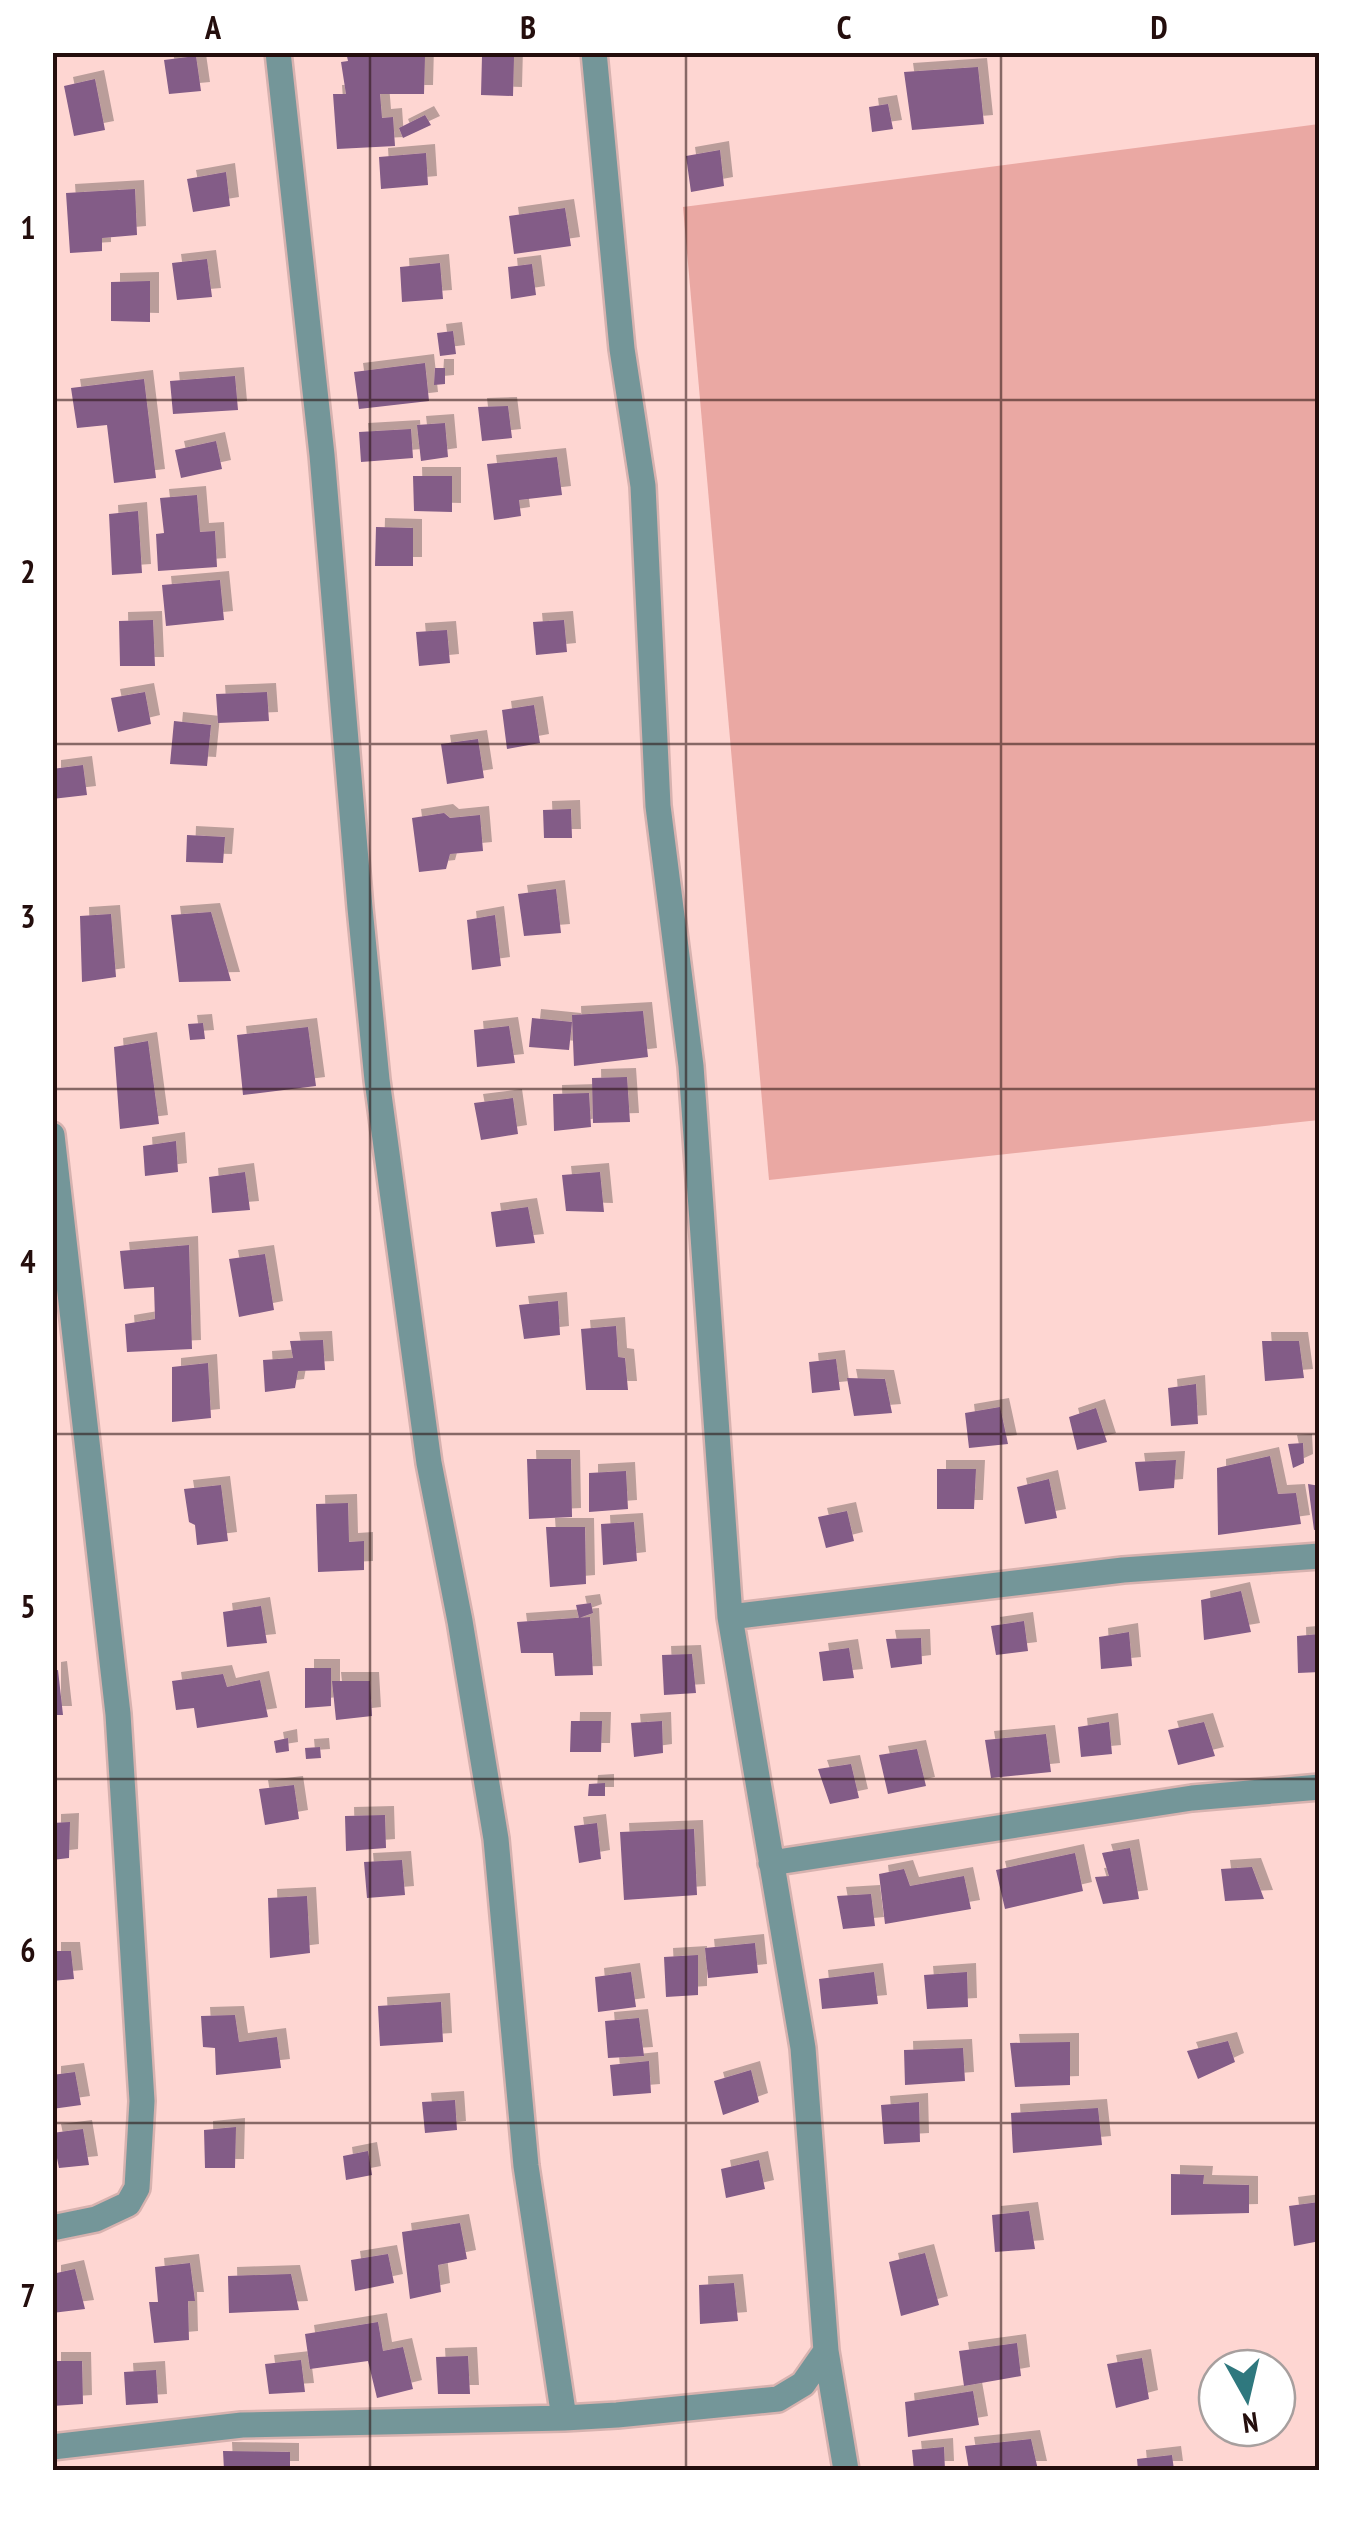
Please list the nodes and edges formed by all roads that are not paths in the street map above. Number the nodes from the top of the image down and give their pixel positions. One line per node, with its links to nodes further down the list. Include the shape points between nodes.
1 (278, 52): 10 (street, via 378,1080 429,1463 496,1839 526,2166)
2 (594, 52): 5 (street, via 622,349 644,486 658,806 691,1066)
3 (52, 1136): 8 (street, via 118,1714 142,2101 136,2188 128,2204)
4 (1320, 1556): 5 (street, via 1123,1570)
5 (730, 1617): 7 (street)
6 (1320, 1787): 7 (street, via 1192,1798)
7 (771, 1863): 9 (street, via 803,2048)
8 (52, 2228)
9 (826, 2351): 10 (street, via 803,2384 778,2400); 12 (street)
10 (564, 2418): 11 (street, via 242,2425)
11 (52, 2447)
12 (846, 2470)

